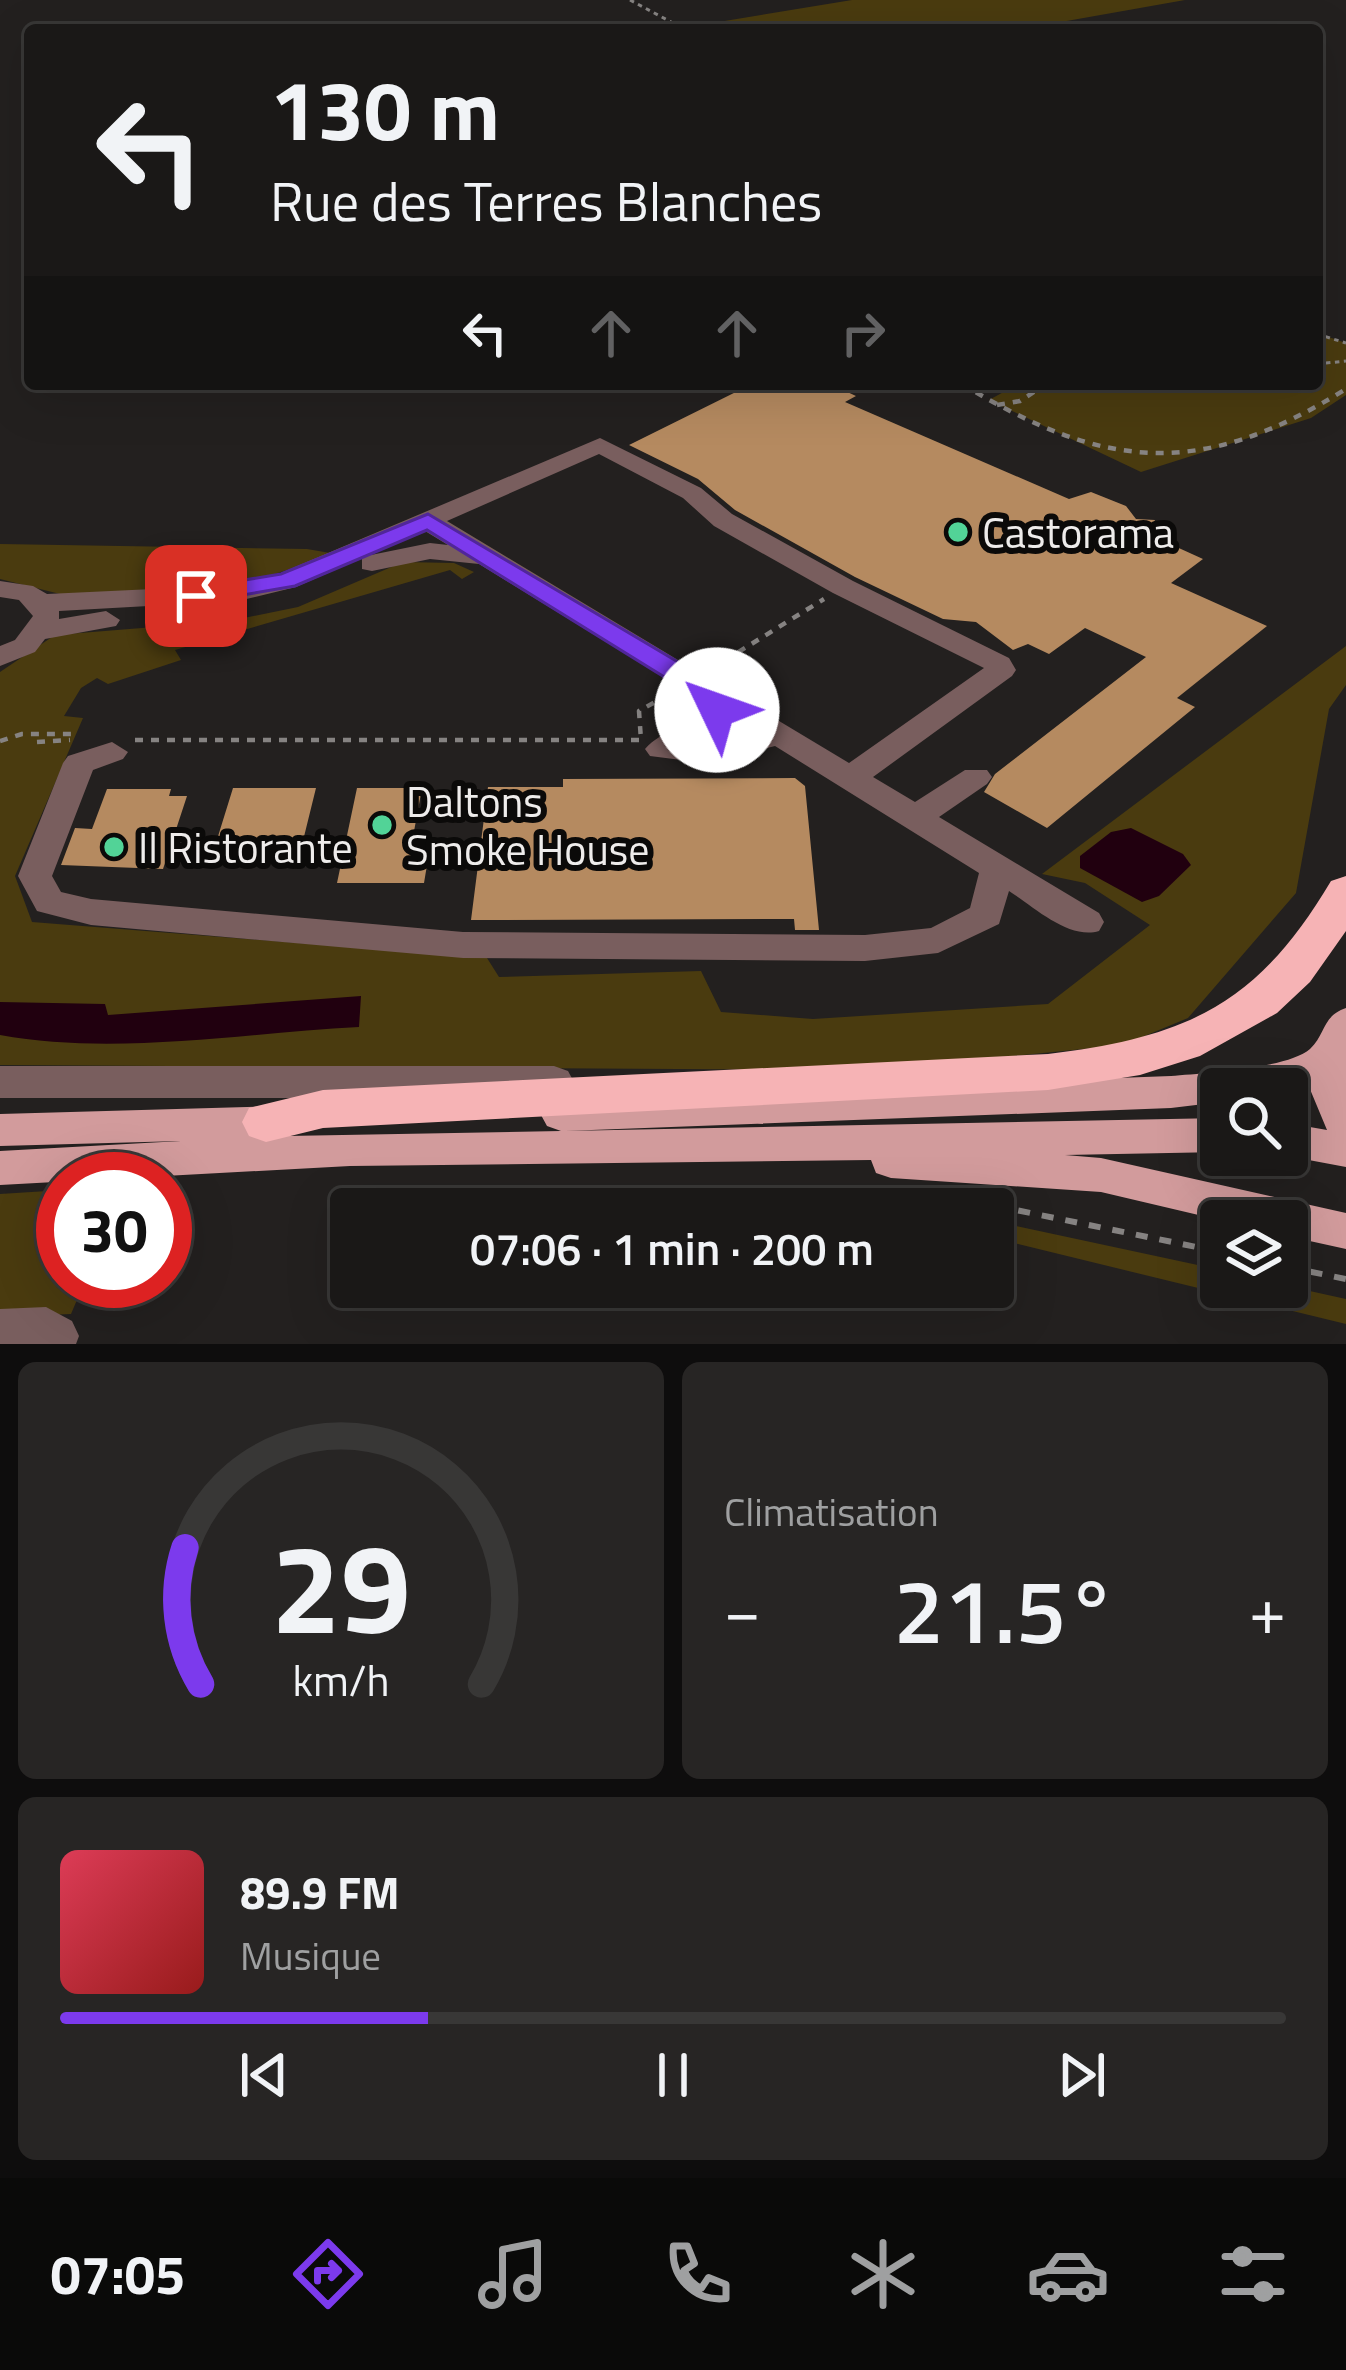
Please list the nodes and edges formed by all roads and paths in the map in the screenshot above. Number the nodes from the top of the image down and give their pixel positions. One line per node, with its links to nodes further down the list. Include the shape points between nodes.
1 (630, 0): 2 (path)
2 (675, 24)
3 (1346, 389): 6 (path, via 1317,409 1178,455 1143,456)
4 (972, 390): 6 (path)
5 (1036, 390): 6 (path)
6 (997, 406)
7 (433, 524): 8 (street); 9 (street); 10 (street, via 600,445); 12 (street, via 238,593)
8 (485, 556): 9 (street, via 430,551); 14 (street)
9 (369, 564): 12 (street, via 276,601 75,622)
10 (843, 587): 14 (path); 21 (street, via 991,658 1000,670)
11 (0, 589): 12 (street, via 29,593)
12 (42, 617): 13 (street)
13 (0, 657)
14 (704, 689): 15 (street); 15 (street, via 717,710 661,749 755,745); 19 (path, via 639,711 641,740)
15 (777, 733): 21 (street)
16 (75, 740): 17 (path, via 77,734 22,734); 18 (path); 19 (path)
17 (0, 741)
18 (37, 742)
19 (107, 744): 23 (street, via 79,763 35,876 49,902 91,912 463,945 865,948 938,940 986,916)
20 (976, 776): 22 (street)
21 (850, 778): 22 (street)
22 (916, 817): 23 (street)
23 (997, 868): 25 (street)
24 (1346, 891): 29 (highway, via 1300,962 1251,1006 1201,1040 1145,1060)
25 (1086, 922)
26 (1346, 1023): 27 (main road)
27 (1324, 1059): 30 (main road, via 1266,1081 1171,1091); 31 (main road, via 1325,1083)
28 (0, 1082): 29 (street, via 529,1081)
29 (637, 1093): 30 (highway, via 323,1109)
30 (266, 1122): 32 (main road)
31 (1346, 1126)
32 (0, 1130)
33 (1200, 1136): 35 (main road)
34 (1308, 1144): 36 (main road)
35 (718, 1147): 37 (main road, via 350,1149); 39 (main road, via 803,1160 1101,1174)
36 (1346, 1150)
37 (0, 1168)
38 (1014, 1210): 40 (path)
39 (1346, 1231)
40 (1200, 1248)
41 (1308, 1271): 42 (path)
42 (1346, 1279)
43 (0, 1328): 44 (street, via 46,1327)
44 (53, 1344)

